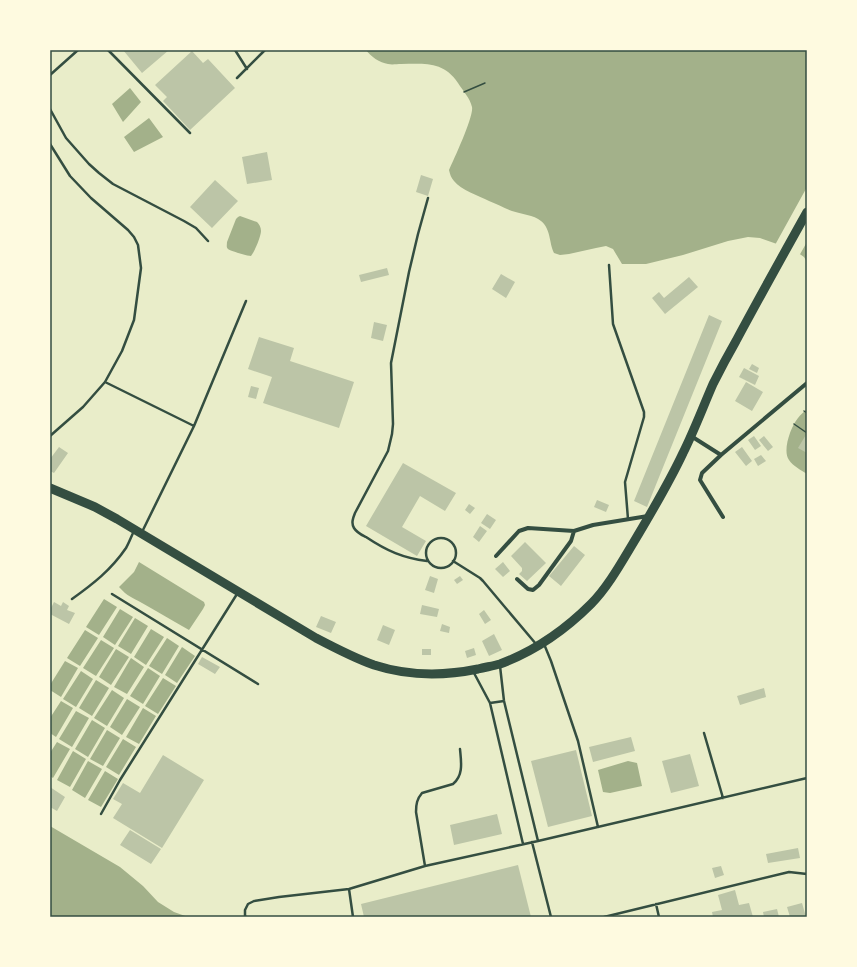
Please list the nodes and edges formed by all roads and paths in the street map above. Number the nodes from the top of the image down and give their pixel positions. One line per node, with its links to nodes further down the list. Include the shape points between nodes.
1 (78, 50): 6 (lane)
2 (108, 50): 11 (lane)
3 (235, 50): 5 (lane)
4 (265, 50): 5 (lane)
5 (247, 69): 7 (lane)
6 (50, 75)
7 (237, 78)
8 (486, 83): 9 (path)
9 (464, 92)
10 (50, 109): 15 (lane, via 66,138 88,164 113,184 196,228)
11 (190, 133)
12 (50, 144): 18 (lane, via 70,176 128,230 138,245 141,268 134,320 122,351)
13 (428, 198): 35 (lane, via 409,272 391,363 391,439 388,450 352,520 356,531 383,548 402,556)
14 (807, 212): 26 (highway, via 713,384)
15 (208, 241)
16 (609, 265): 31 (lane, via 613,324 644,412 625,482)
17 (246, 301): 23 (lane)
18 (105, 382): 23 (lane); 25 (lane, via 83,407)
19 (807, 383): 27 (street)
20 (804, 411): 21 (path)
21 (807, 413)
22 (794, 424): 24 (path)
23 (194, 426): 32 (lane)
24 (807, 432)
25 (50, 436)
26 (691, 436): 27 (street); 29 (highway)
27 (721, 455): 30 (street, via 702,473 700,480)
28 (50, 488): 32 (highway, via 95,507)
29 (649, 516): 31 (street); 41 (highway, via 621,563 592,603 570,623)
30 (723, 517)
31 (628, 519): 33 (street, via 593,524)
32 (138, 531): 38 (highway); 40 (lane, via 113,566)
33 (574, 531): 34 (street, via 524,529 519,531); 37 (street, via 571,541 536,588 528,589)
34 (496, 556)
35 (427, 561): 36 (lane, via 430,565 440,568 445,568); 36 (lane, via 427,546 439,538 452,543 456,551)
36 (453, 561): 41 (lane, via 480,578)
37 (517, 579)
38 (239, 592): 42 (lane); 44 (highway, via 344,653 376,665 424,674)
39 (112, 594): 42 (lane)
40 (72, 599)
41 (540, 644): 43 (highway); 53 (lane, via 551,661 578,741)
42 (202, 650): 45 (lane); 52 (lane)
43 (500, 664): 44 (highway); 46 (lane)
44 (472, 670): 47 (lane)
45 (258, 684)
46 (504, 701): 47 (lane); 54 (lane)
47 (490, 703): 56 (lane)
48 (704, 733): 51 (lane)
49 (460, 748): 57 (lane, via 461,771 455,782 422,793 416,803)
50 (807, 778): 51 (lane)
51 (723, 798): 53 (lane)
52 (101, 814)
53 (598, 827): 54 (lane)
54 (538, 841): 55 (lane)
55 (532, 842): 56 (lane); 63 (lane)
56 (524, 844): 57 (lane)
57 (425, 866): 59 (lane)
58 (807, 874): 60 (lane, via 789,872)
59 (348, 889): 61 (lane, via 254,901 248,904 245,910); 62 (lane)
60 (656, 904): 64 (lane); 65 (lane)
61 (246, 917)
62 (353, 917)
63 (551, 917)
64 (604, 917)
65 (660, 917)

